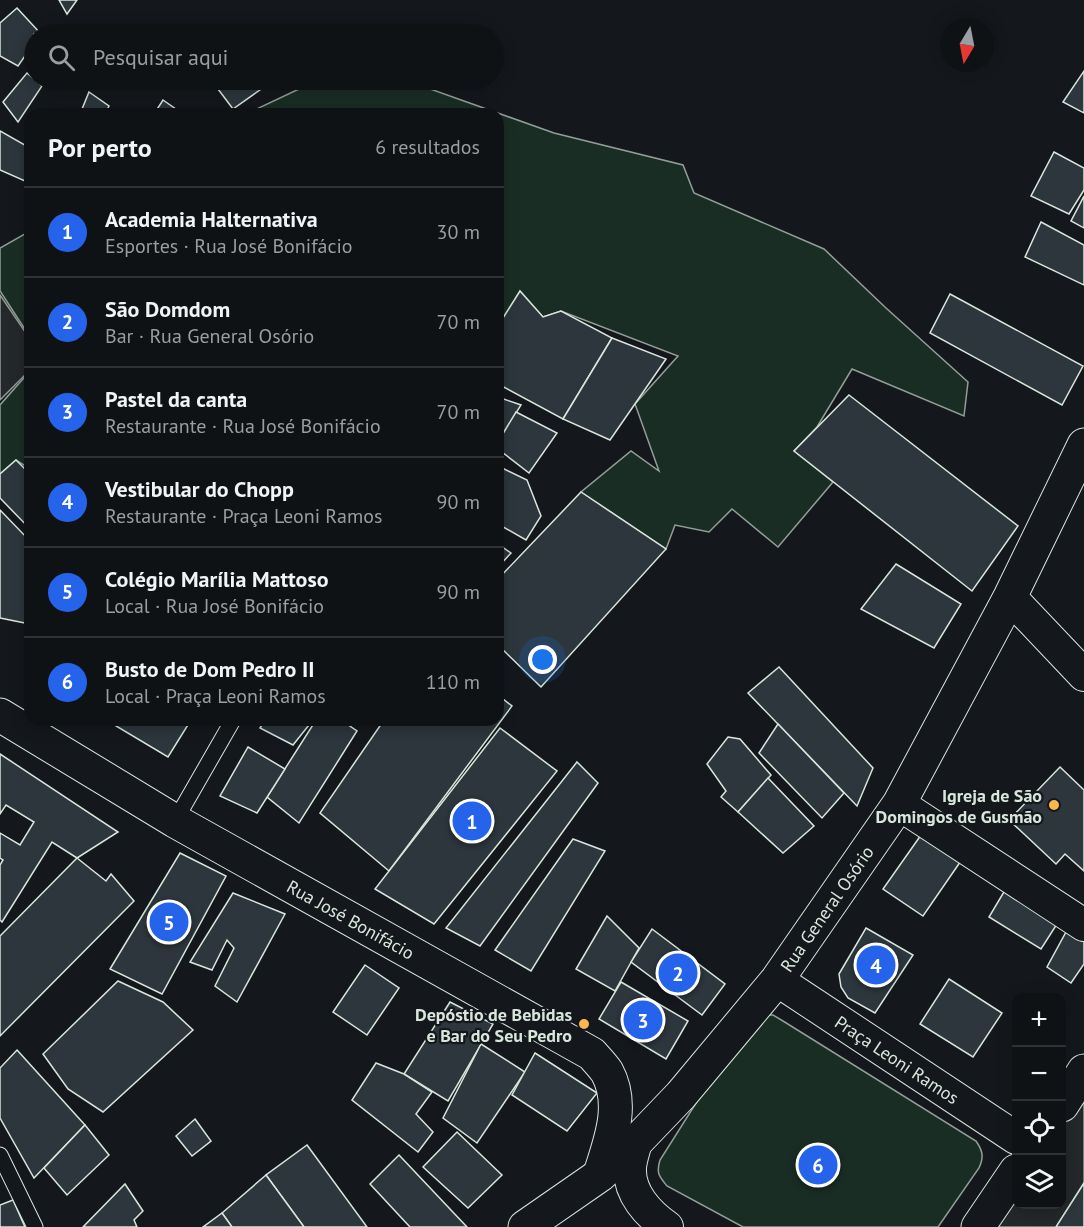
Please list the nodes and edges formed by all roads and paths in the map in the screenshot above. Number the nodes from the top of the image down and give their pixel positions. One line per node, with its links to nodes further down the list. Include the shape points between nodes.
1 (1084, 445): 2 (street, Rua General Osório)
2 (1010, 597): 3 (street); 6 (street, Rua General Osório)
3 (1084, 675)
4 (0, 715): 7 (street, Rua José Bonifácio)
5 (230, 726): 7 (lane)
6 (899, 804): 8 (street); 9 (street, Rua General Osório)
7 (175, 821): 13 (street, Rua José Bonifácio, via 592,1054 607,1072 615,1094 615,1125)
8 (1084, 925)
9 (777, 980): 10 (street, Praça Leoni Ramos); 11 (street, Rua General Osório, via 681,1095)
10 (1012, 1135)
11 (636, 1142): 13 (street, Rua General Osório); 17 (street, via 630,1168 632,1188 650,1214)
12 (0, 1155): 15 (lane)
13 (600, 1175): 16 (street, Rua General Osório)
14 (1012, 1178): 18 (street)
15 (35, 1227)
16 (525, 1227)
17 (667, 1227)
18 (978, 1227)

